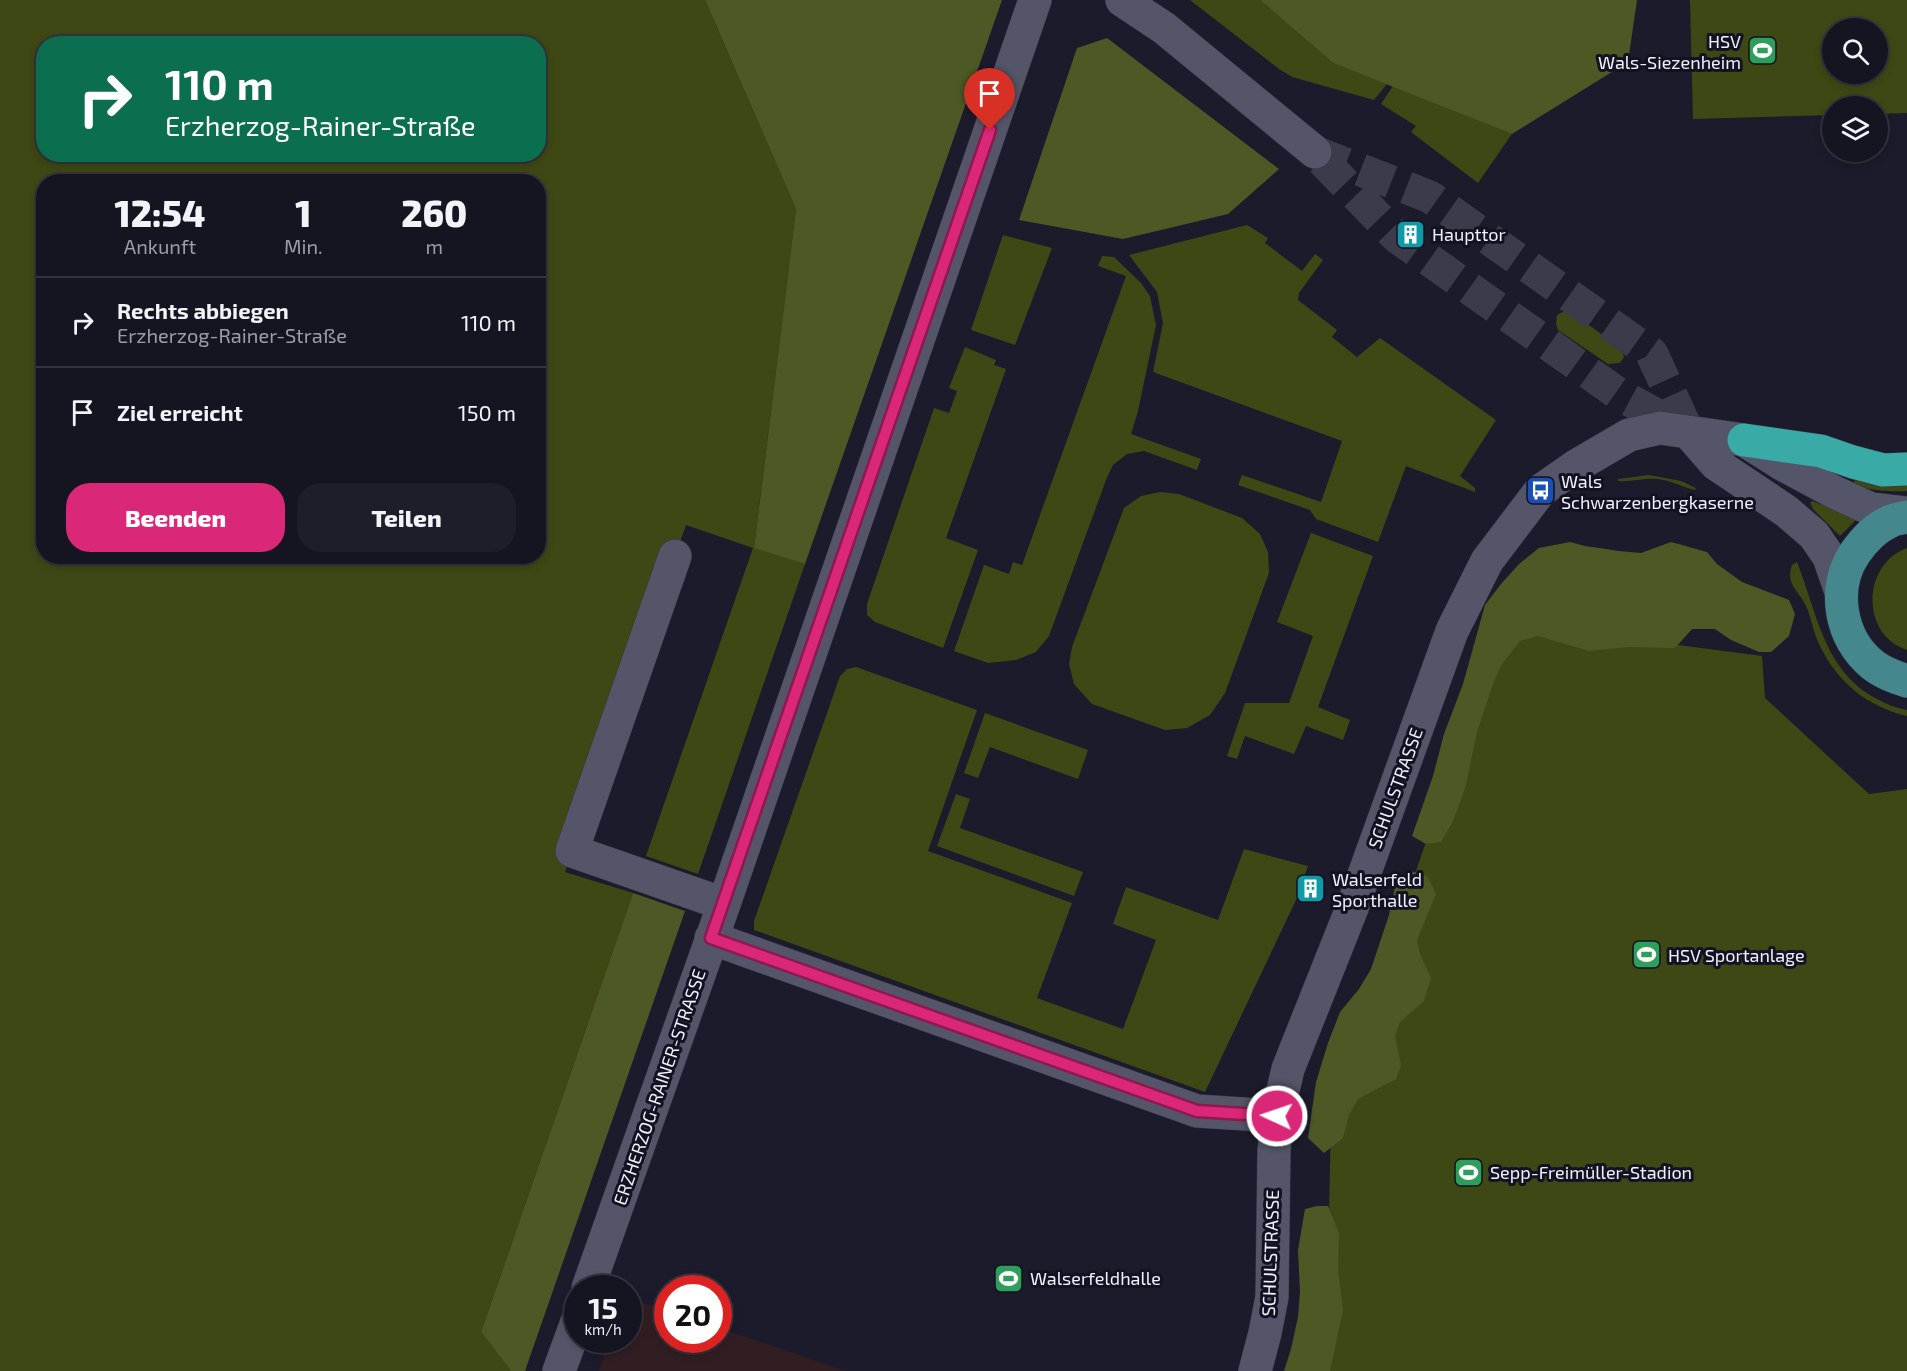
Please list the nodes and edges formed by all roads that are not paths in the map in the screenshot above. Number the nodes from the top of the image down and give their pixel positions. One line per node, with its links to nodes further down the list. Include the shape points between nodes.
1 (1035, 0): 11 (street, ERZHERZOG-RAINER-STRASSE)
2 (1122, 0): 3 (street, via 1164,28)
3 (1315, 152)
4 (1688, 432): 5 (street, SCHULSTRASSE); 9 (street, via 1716,464 1755,488 1814,535 1829,557); 13 (street, SCHULSTRASSE, via 1660,428 1629,435 1576,466 1540,491 1487,561 1452,632 1352,908 1288,1069)
5 (1744, 440): 6 (highway, via 1821,451 1884,470); 7 (street, via 1834,492 1871,509)
6 (1907, 469)
7 (1907, 515): 9 (main road, via 1865,539 1848,563)
8 (675, 556): 11 (street, via 572,851)
9 (1841, 592): 10 (main road, via 1848,633 1859,651 1873,665)
10 (1907, 681)
11 (724, 904): 12 (street, ERZHERZOG-RAINER-STRASSE)
12 (711, 938): 13 (street, via 1197,1111); 14 (street, ERZHERZOG-RAINER-STRASSE)
13 (1277, 1116): 17 (street, SCHULSTRASSE, via 1272,1186 1272,1297)
14 (593, 1275)
15 (566, 1353): 16 (street)
16 (559, 1371)
17 (1256, 1371)

